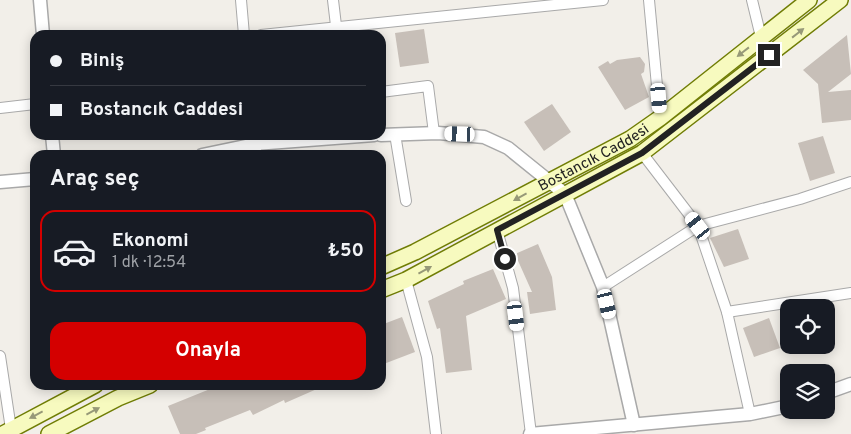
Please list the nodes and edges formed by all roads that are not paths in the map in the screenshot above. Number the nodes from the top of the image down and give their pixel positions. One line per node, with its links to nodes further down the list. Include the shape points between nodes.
1 (40, 0): 10 (street)
2 (241, 0): 11 (street)
3 (333, 0): 12 (street)
4 (603, 0): 9 (street)
5 (649, 0): 18 (street)
6 (752, 0): 14 (street)
7 (809, 0): 14 (main road, Bostancık Caddesi)
8 (840, 0): 25 (main road, Bostancık Caddesi, one-way to 8)
9 (510, 5): 13 (street)
10 (43, 30)
11 (244, 30)
12 (336, 30)
13 (349, 30)
14 (762, 37): 18 (main road, Bostancık Caddesi, one-way to 18)
15 (386, 91): 19 (street, via 428,86)
16 (30, 105): 17 (street)
17 (0, 108)
18 (660, 118): 27 (main road, Bostancık Caddesi, via 630,139)
19 (434, 133): 20 (street); 27 (street, via 484,137 508,148)
20 (395, 134): 21 (street); 31 (street)
21 (386, 135)
22 (308, 140): 23 (street)
23 (255, 145): 24 (street)
24 (228, 150)
25 (642, 153): 30 (main road, Bostancık Caddesi); 32 (street)
26 (30, 179): 28 (street)
27 (549, 180): 30 (street); 34 (main road, Bostancık Caddesi, one-way to 34, via 415,252)
28 (0, 182)
29 (851, 182): 32 (street, via 800,200)
30 (565, 194): 33 (main road, Bostancık Caddesi); 36 (street)
31 (406, 202)
32 (698, 226): 36 (street); 39 (street)
33 (497, 230): 35 (main road, Bostancık Caddesi, one-way to 33); 51 (street, via 513,288)
34 (386, 264)
35 (406, 280): 37 (main road, Bostancık Caddesi); 50 (street, via 427,357)
36 (603, 287): 47 (street)
37 (386, 288)
38 (851, 293): 39 (street)
39 (727, 312): 46 (street)
40 (0, 356): 48 (street)
41 (851, 384): 44 (street)
42 (74, 390): 48 (main road, one-way to 48)
43 (138, 390): 49 (main road, one-way to 43)
44 (835, 390)
45 (780, 408): 46 (street)
46 (750, 414): 47 (street)
47 (634, 424): 51 (street)
48 (7, 431)
49 (49, 434)
50 (436, 434)
51 (530, 434)

